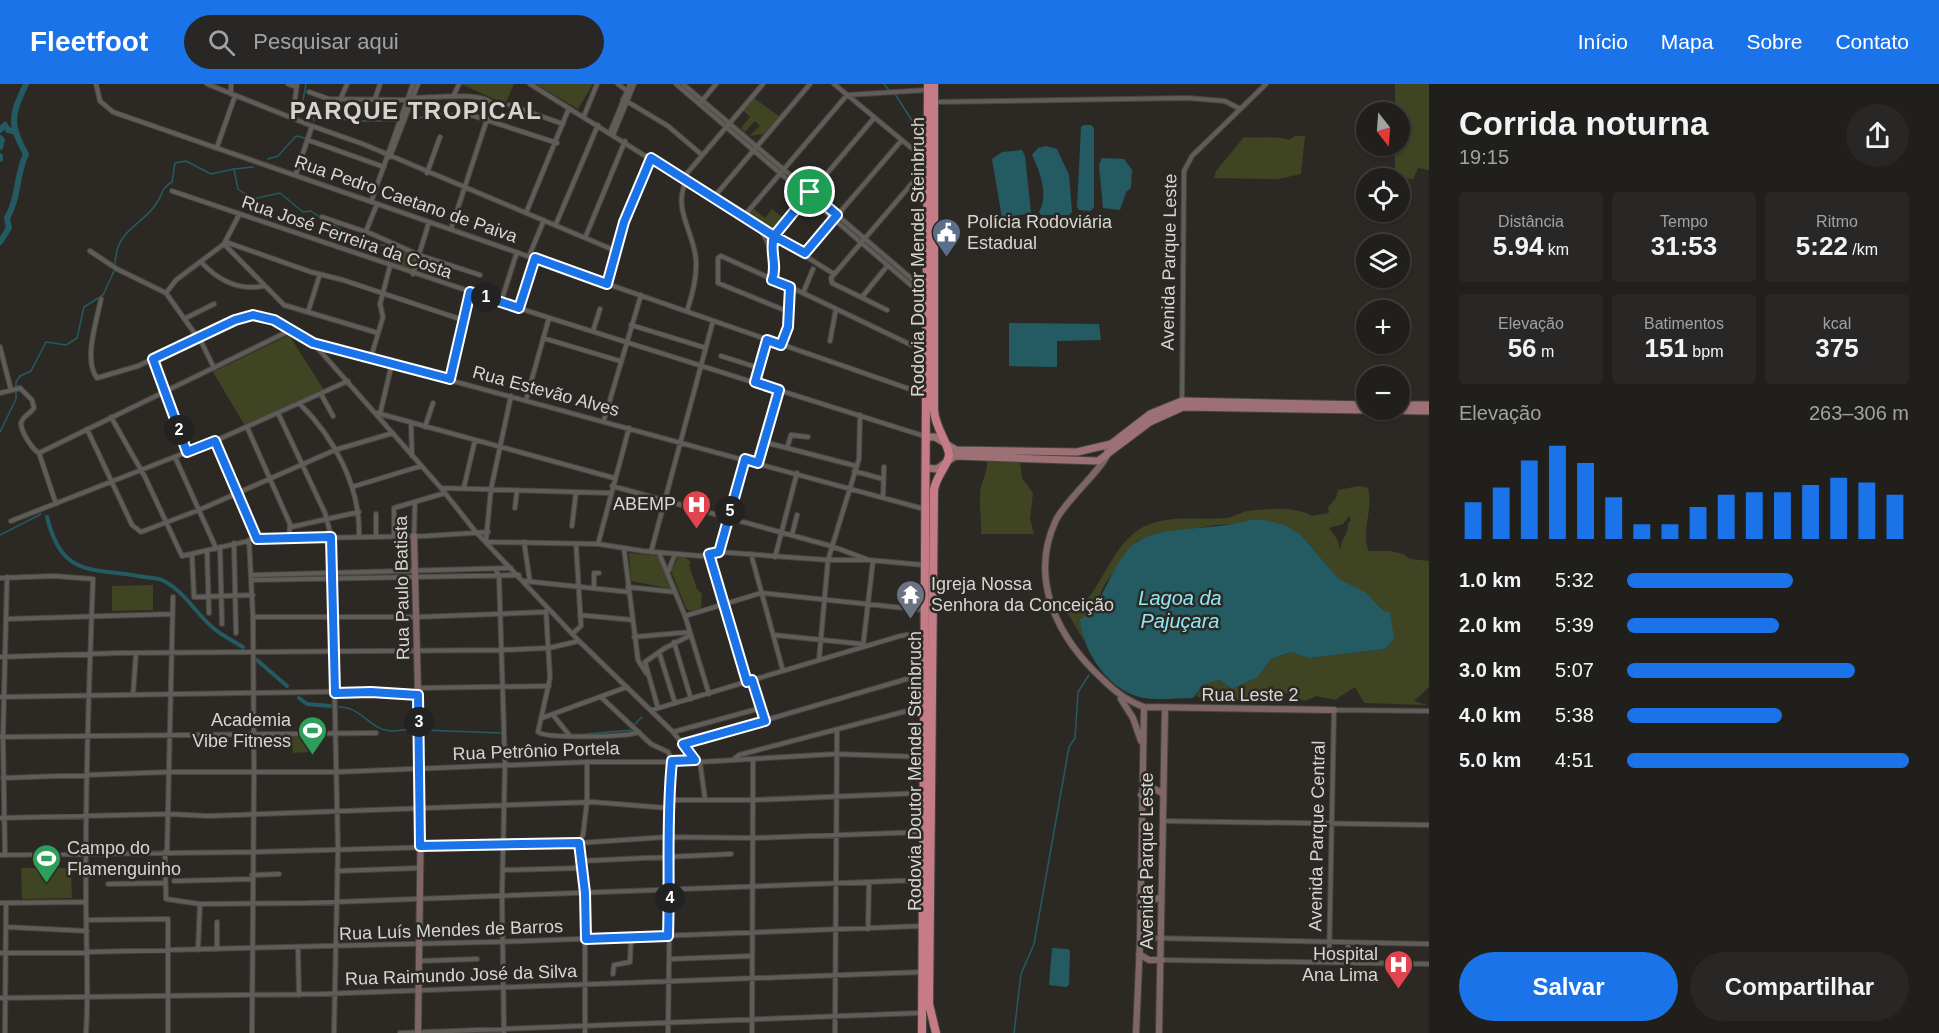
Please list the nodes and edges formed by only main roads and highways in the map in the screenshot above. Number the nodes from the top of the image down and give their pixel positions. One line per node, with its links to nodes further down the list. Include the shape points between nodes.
1 (930, 86): 6 (highway, Rodovia Doutor Mendel Steinbruch); 7 (highway, Rodovia Doutor Mendel Steinbruch, via 934,102 934,410)
2 (1356, 405): 7 (main road, via 1182,401 1150,414 1116,441 1087,450 956,450)
3 (1410, 405): 4 (main road)
4 (1429, 405)
5 (1429, 411): 8 (main road, via 1183,407 1150,422 1098,461 955,456)
6 (926, 437): 7 (main road, via 936,437); 9 (highway, Rodovia Doutor Mendel Steinbruch)
7 (945, 444): 8 (highway, Rodovia Doutor Mendel Steinbruch, via 949,453)
8 (947, 463): 9 (main road, via 937,469); 11 (highway, Rodovia Doutor Mendel Steinbruch, via 939,472 934,490 929,1004)
9 (926, 468): 10 (highway, Rodovia Doutor Mendel Steinbruch)
10 (922, 1033)
11 (936, 1033)

